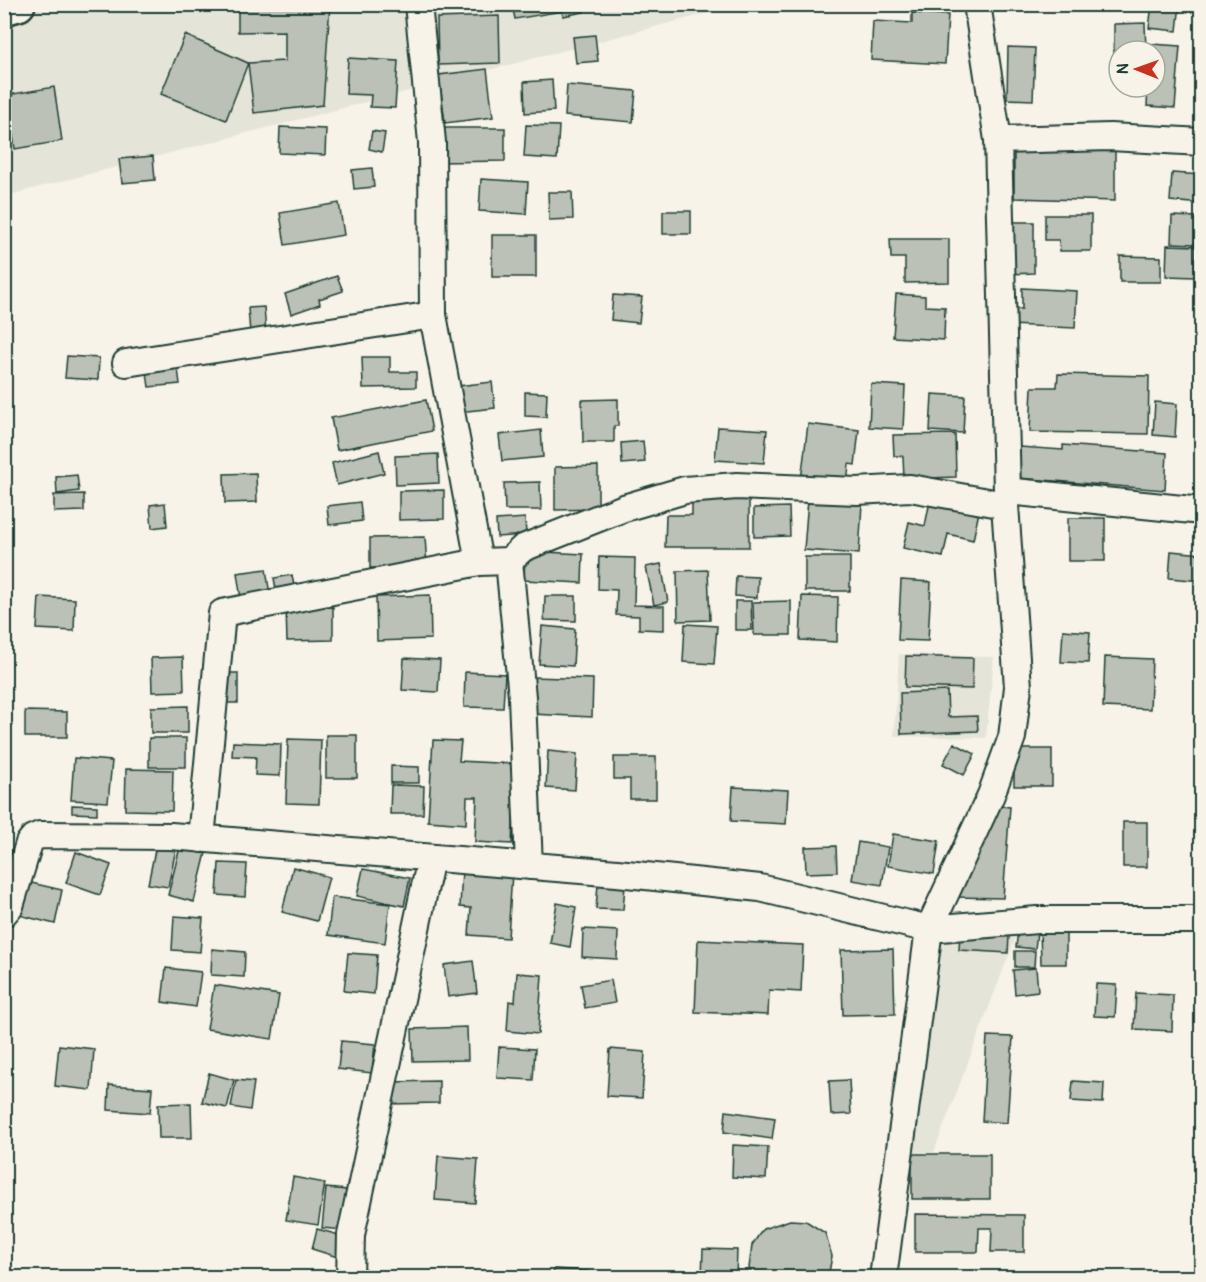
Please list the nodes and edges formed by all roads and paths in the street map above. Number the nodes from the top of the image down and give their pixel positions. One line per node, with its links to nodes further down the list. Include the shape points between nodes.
1 (18, 4): 4 (main road)
2 (418, 4): 7 (street, via 432,142)
3 (976, 4): 5 (street)
4 (4, 8)
5 (998, 140): 6 (street, via 1110,137); 9 (street)
6 (1202, 142)
7 (433, 315): 8 (street); 12 (street)
8 (126, 363)
9 (1006, 498): 10 (street); 11 (street, via 910,488 857,491 737,486 685,490 624,508 523,548); 18 (street, via 1017,687 1012,737 991,795)
10 (1202, 511)
11 (509, 561): 12 (street); 15 (street, via 522,697)
12 (480, 562): 13 (street, via 222,613)
13 (201, 839): 14 (street); 16 (street, via 40,835 29,843 10,906)
14 (431, 858): 15 (street); 19 (street, via 351,1235)
15 (529, 866): 18 (street, via 760,888)
16 (4, 913)
17 (1202, 920): 18 (street, via 1037,920)
18 (929, 929): 20 (street)
19 (350, 1278)
20 (883, 1278)

